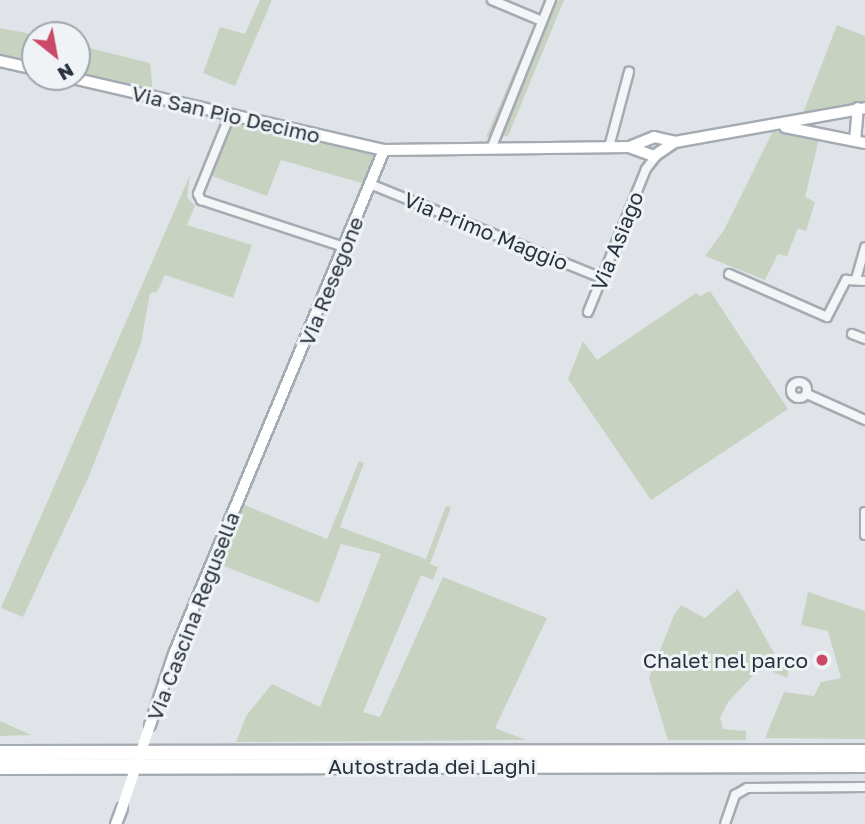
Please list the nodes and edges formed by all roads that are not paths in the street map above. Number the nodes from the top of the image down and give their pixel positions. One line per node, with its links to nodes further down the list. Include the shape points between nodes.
1 (492, 0): 3 (street)
2 (551, 0): 3 (street)
3 (542, 21): 14 (street)
4 (0, 61): 5 (street)
5 (21, 66)
6 (629, 72): 13 (street)
7 (91, 82): 9 (street, Via San Pio Decimo)
8 (862, 108): 10 (street); 12 (street)
9 (230, 115): 15 (street, Via San Pio Decimo); 18 (street, via 198,194 201,200)
10 (778, 126): 11 (street); 12 (street)
11 (676, 142): 16 (street); 16 (street, via 660,139)
12 (860, 142)
13 (608, 147): 14 (street, Via San Pio Decimo); 16 (street, Via San Pio Decimo)
14 (491, 149): 15 (street, Via San Pio Decimo)
15 (384, 150): 17 (street, Via Resegone)
16 (652, 151): 21 (street, Via Asiago)
17 (370, 184): 18 (street, Via Resegone); 21 (street, Via Primo Maggio)
18 (344, 247): 27 (street, Via Resegone)
19 (865, 247): 22 (street)
20 (729, 274): 22 (street, via 827,317 844,282)
21 (601, 278): 23 (street, Via Asiago)
22 (861, 280)
23 (588, 312)
24 (852, 334): 25 (street)
25 (865, 339)
26 (807, 394): 28 (street)
27 (278, 412): 36 (street, Via Cascina Regusella, bridge, via 174,654)
28 (865, 420)
29 (865, 512): 30 (street)
30 (865, 535)
31 (865, 752): 32 (highway, Autostrada dei Laghi)
32 (0, 753)
33 (865, 765): 34 (highway, Autostrada dei Laghi)
34 (0, 767)
35 (865, 787): 37 (street, via 747,788 736,795)
36 (116, 824)
37 (725, 824)

